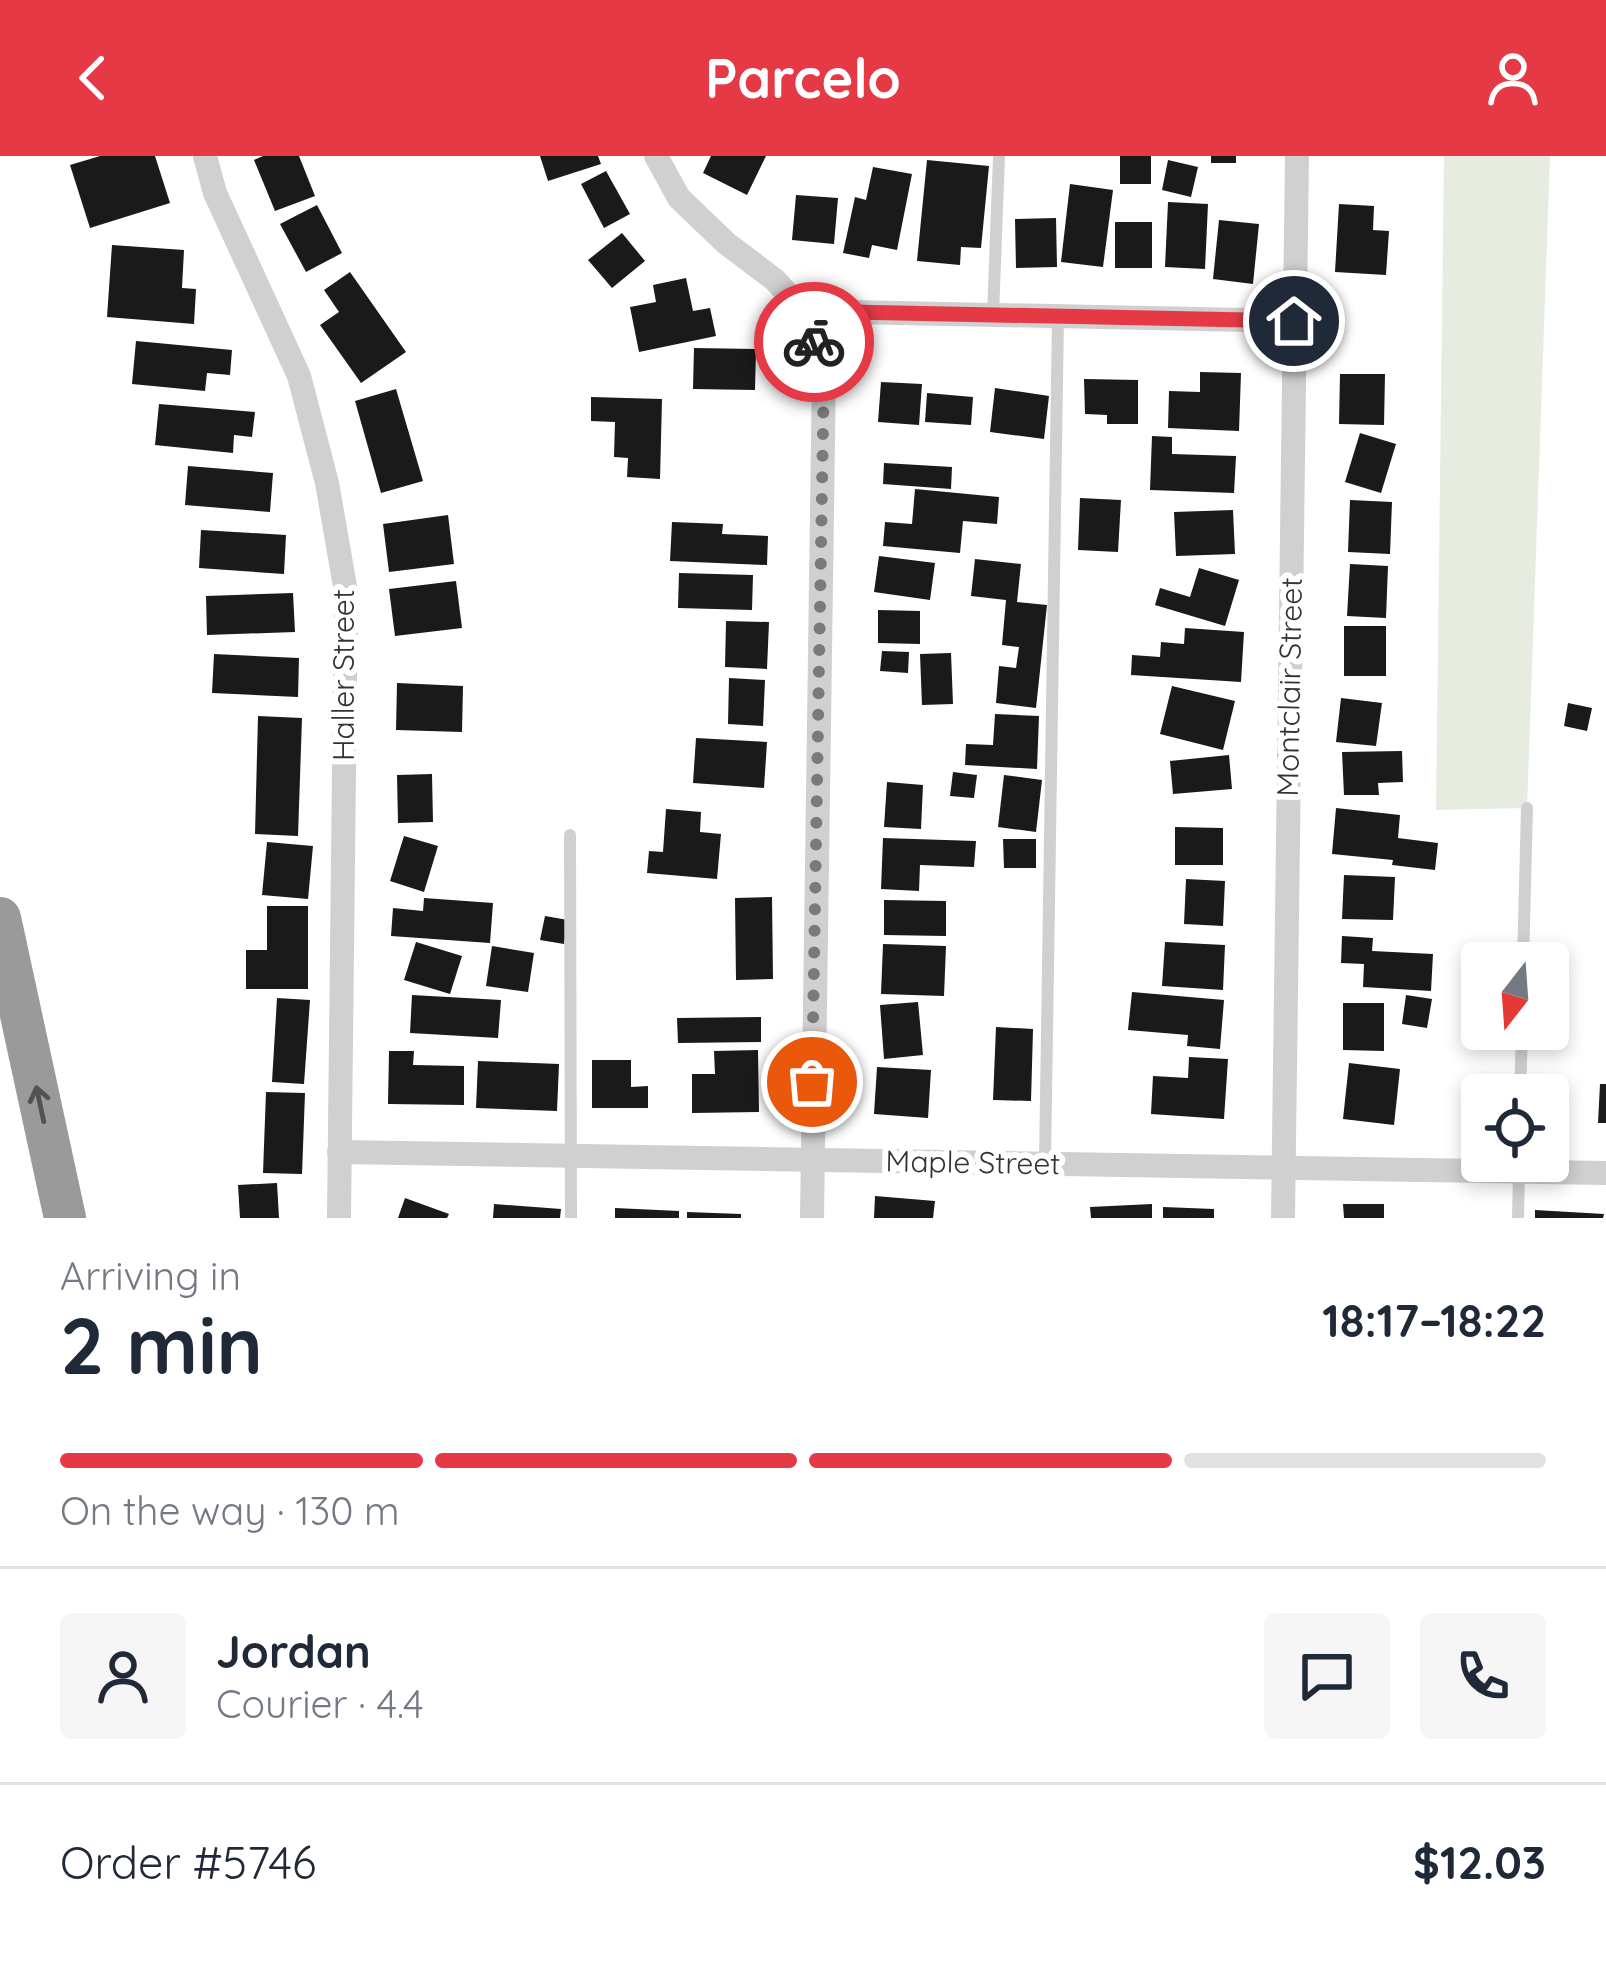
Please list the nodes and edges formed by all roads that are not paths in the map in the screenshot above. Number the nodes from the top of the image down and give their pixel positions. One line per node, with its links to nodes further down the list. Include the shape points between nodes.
1 (205, 156): 13 (street, Haller Street, via 299,376 346,592)
2 (656, 156): 5 (street, via 679,198)
3 (999, 156): 6 (lane)
4 (1297, 156): 8 (street, Montclair Street)
5 (803, 311): 6 (street); 15 (street, via 824,370)
6 (993, 315): 7 (street)
7 (1058, 316): 8 (street); 16 (lane)
8 (1294, 321): 18 (street, Montclair Street)
9 (1527, 808): 12 (lane)
10 (570, 835): 14 (lane)
11 (0, 918): 22 (highway, one-way to 11)
12 (1524, 942)
13 (339, 1152): 14 (street, Maple Street); 23 (street, Haller Street)
14 (573, 1155): 15 (street, Maple Street); 24 (lane)
15 (812, 1160): 16 (street, Maple Street); 25 (street)
16 (1045, 1163): 18 (street, Maple Street)
17 (1461, 1166): 18 (street, Maple Street)
18 (1283, 1167): 26 (street, Montclair Street)
19 (1569, 1170): 20 (street, Maple Street)
20 (1606, 1173)
21 (1519, 1182): 27 (lane)
22 (65, 1218)
23 (339, 1218)
24 (572, 1218)
25 (812, 1218)
26 (1283, 1218)
27 (1518, 1218)

